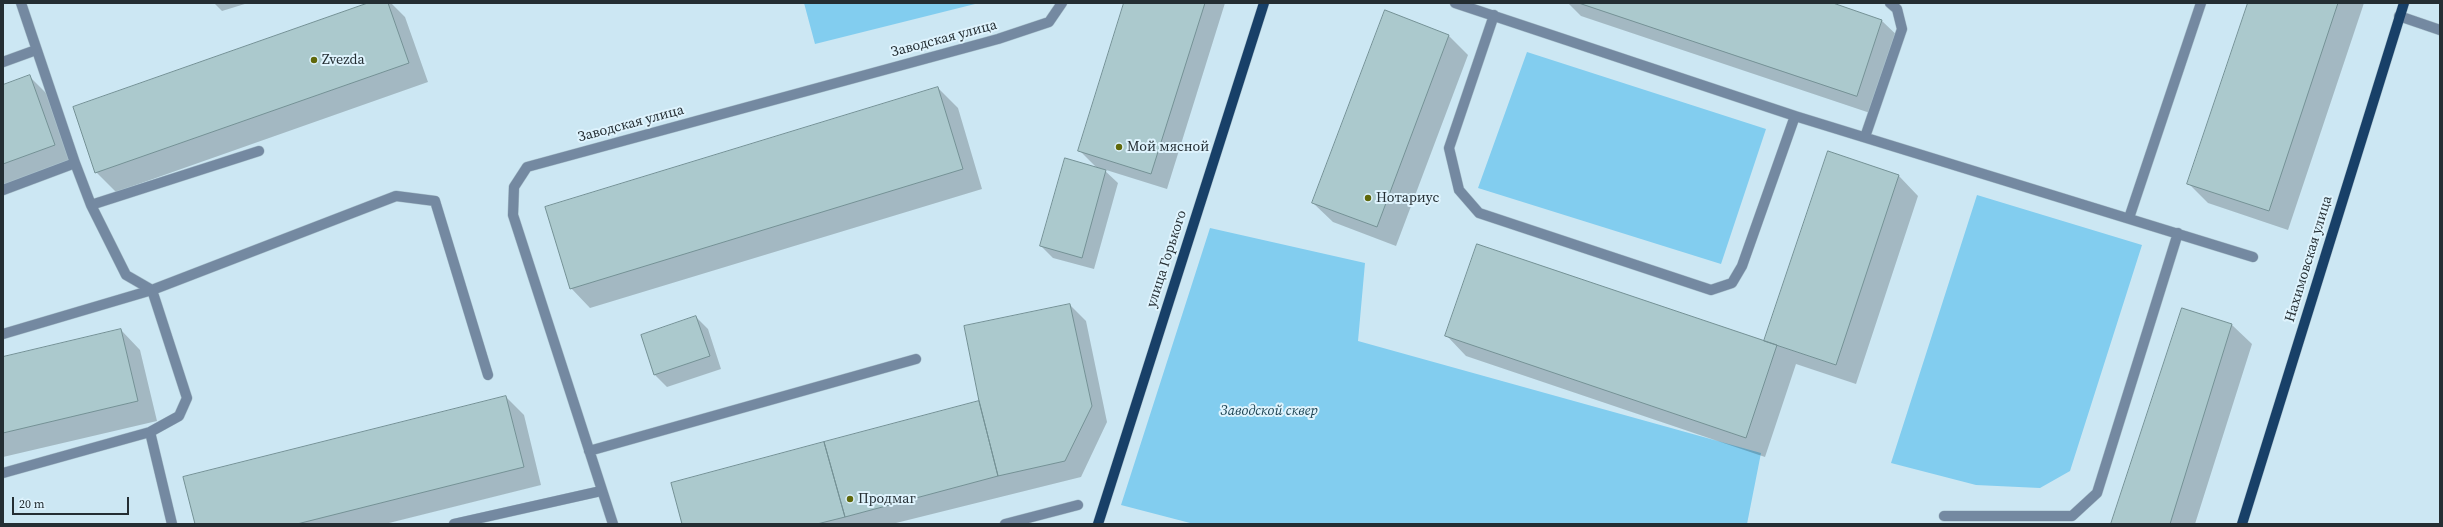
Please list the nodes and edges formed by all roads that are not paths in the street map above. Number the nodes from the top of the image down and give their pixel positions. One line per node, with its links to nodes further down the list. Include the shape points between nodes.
1 (21, 3): 11 (street)
2 (1062, 3): 27 (street, Заводская улица, via 1049,22 998,39 527,167 514,187 514,215)
3 (1264, 3): 36 (main road, улица Горького)
4 (1455, 3): 8 (street)
5 (1890, 3): 14 (street, via 1897,9 1902,29)
6 (2201, 3): 19 (street)
7 (2404, 3): 9 (main road, Нахимовская улица)
8 (1494, 16): 13 (street); 13 (street, via 1449,148 1459,190 1479,213 1494,218 1711,290 1718,288 1732,283 1742,266)
9 (2399, 16): 10 (street); 37 (main road, Нахимовская улица)
10 (2440, 30)
11 (36, 50): 12 (street); 16 (street)
12 (3, 62)
13 (1795, 116): 14 (street)
14 (1865, 137): 19 (street)
15 (259, 151): 18 (street)
16 (74, 163): 17 (street); 18 (street)
17 (3, 190)
18 (91, 205): 22 (street, via 126,275)
19 (2129, 218): 20 (street)
20 (2178, 234): 21 (street); 31 (street, via 2097,493 2072,516)
21 (2253, 256)
22 (152, 290): 23 (street); 25 (street, via 396,196 435,201); 26 (street, via 188,398 179,416)
23 (3, 334)
24 (916, 359): 27 (street)
25 (488, 375)
26 (150, 432): 28 (street); 32 (street)
27 (589, 451): 29 (street, Заводская улица)
28 (3, 473)
29 (601, 491): 33 (street); 34 (street, Заводская улица)
30 (1078, 505): 35 (street)
31 (1944, 516)
32 (172, 524)
33 (454, 524)
34 (613, 524)
35 (1005, 524)
36 (1098, 524)
37 (2242, 524)

